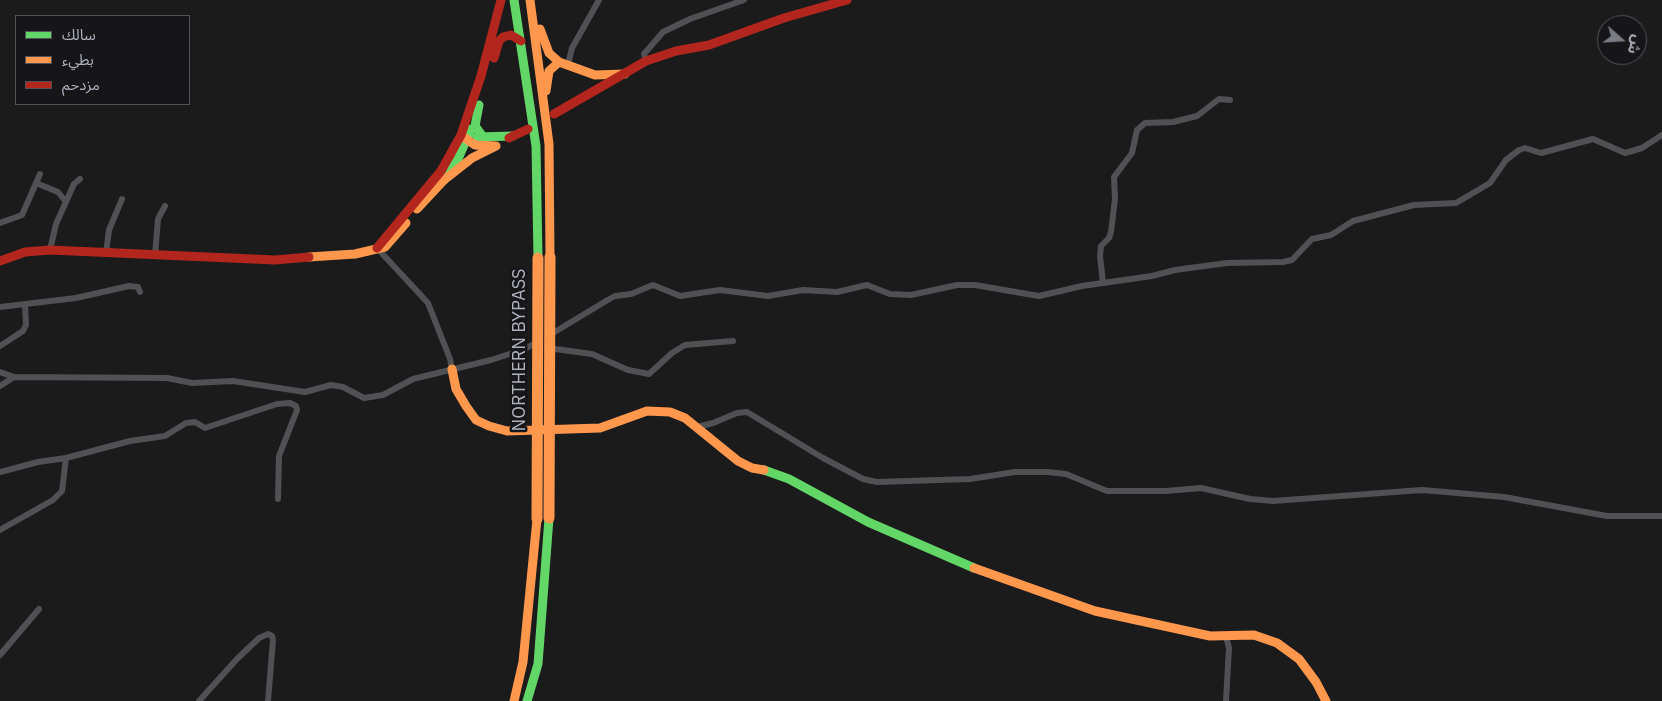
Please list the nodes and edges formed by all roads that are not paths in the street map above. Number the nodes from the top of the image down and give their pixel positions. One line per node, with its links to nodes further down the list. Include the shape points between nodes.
1 (501, 0): 19 (main road)
2 (514, 0): 7 (main road, NORTHERN BYPASS)
3 (531, 0): 9 (main road, via 548,53); 11 (main road, NORTHERN BYPASS)
4 (599, 0): 9 (street)
5 (744, 0): 8 (street, via 663,32 644,54)
6 (847, 0): 8 (main road, via 709,45)
7 (521, 41): 14 (main road, via 511,35 499,41); 33 (main road, NORTHERN BYPASS, via 536,146)
8 (646, 61): 10 (main road, via 625,74)
9 (563, 63): 10 (main road); 11 (main road, via 549,71)
10 (602, 82): 13 (main road)
11 (544, 100): 33 (main road, NORTHERN BYPASS, via 549,144)
12 (1230, 100): 35 (street, via 1220,99 1197,116 1173,122 1146,123 1137,130 1132,153 1114,177 1111,232 1100,256)
13 (554, 114)
14 (475, 117): 18 (main road, via 476,130); 19 (main road)
15 (528, 129): 17 (main road)
16 (1662, 134): 35 (street, via 1642,148 1625,153 1593,139 1541,153 1525,148 1519,150 1506,160 1490,183 1456,203 1414,205 1353,221 1331,235 1312,239 1292,260 1228,263)
17 (513, 136): 18 (main road); 20 (main road)
18 (483, 137): 19 (main road)
19 (462, 139): 20 (main road, via 482,147); 23 (main road, via 458,159); 29 (main road, via 426,191)
20 (496, 146): 23 (main road, via 472,158)
21 (40, 174): 24 (street)
22 (80, 179): 26 (street, via 74,184)
23 (444, 180): 29 (main road, via 385,247)
24 (36, 183): 26 (street, via 58,192); 28 (street, via 22,215)
25 (122, 199): 31 (street, via 109,230)
26 (66, 202): 30 (street, via 56,224)
27 (165, 206): 32 (street, via 158,219)
28 (0, 223)
29 (376, 248): 32 (main road, via 355,254 275,260); 42 (street, via 428,303)
30 (50, 250): 31 (main road); 34 (main road, via 25,252)
31 (106, 253): 32 (main road)
32 (155, 255)
33 (544, 258): 51 (main road, NORTHERN BYPASS, bridge)
34 (0, 261)
35 (1103, 283): 41 (street, via 1039,296 975,285 958,285 911,295 890,294 867,285 823,293 803,290 768,296 720,290 680,296 653,285 632,294 615,296)
36 (140, 292): 37 (street, via 138,288 129,286 86,296)
37 (25, 304): 38 (street); 40 (street, via 26,325 23,331)
38 (0, 307)
39 (733, 341): 41 (street, via 685,345 672,352 649,374 628,370 592,354)
40 (0, 346)
41 (530, 346): 42 (street)
42 (452, 369): 44 (street, via 413,378 383,395 364,398 343,387 331,385 305,392 233,381 192,383 168,378); 46 (main road, via 456,389 470,411 482,423 497,429 600,428 638,414 658,411 685,418)
43 (0, 372): 44 (street)
44 (14, 377): 45 (street)
45 (0, 386)
46 (697, 427): 50 (street, via 747,412 823,458 863,479 877,482 1047,472 1066,474 1107,491 1200,488 1273,501 1422,490 1504,497 1607,516); 54 (main road, via 738,461 789,479 868,522 991,576 1094,611 1210,636)
47 (66, 458): 48 (street); 49 (street, via 130,441 165,436 186,423 195,422 206,428 277,404 290,403 297,410 279,456); 52 (street, via 62,491 53,500)
48 (0, 472)
49 (278, 499)
50 (1662, 516)
51 (543, 518): 58 (main road, NORTHERN BYPASS, via 523,662); 59 (main road, NORTHERN BYPASS, via 544,606 538,664)
52 (0, 530)
53 (38, 609): 55 (street)
54 (1226, 636): 60 (street, via 1229,648); 61 (main road, via 1254,635 1277,643 1299,658)
55 (0, 655)
56 (199, 701): 57 (street, via 237,659 259,638 268,634 273,640)
57 (268, 701)
58 (514, 701)
59 (527, 701)
60 (1226, 701)
61 (1326, 701)

